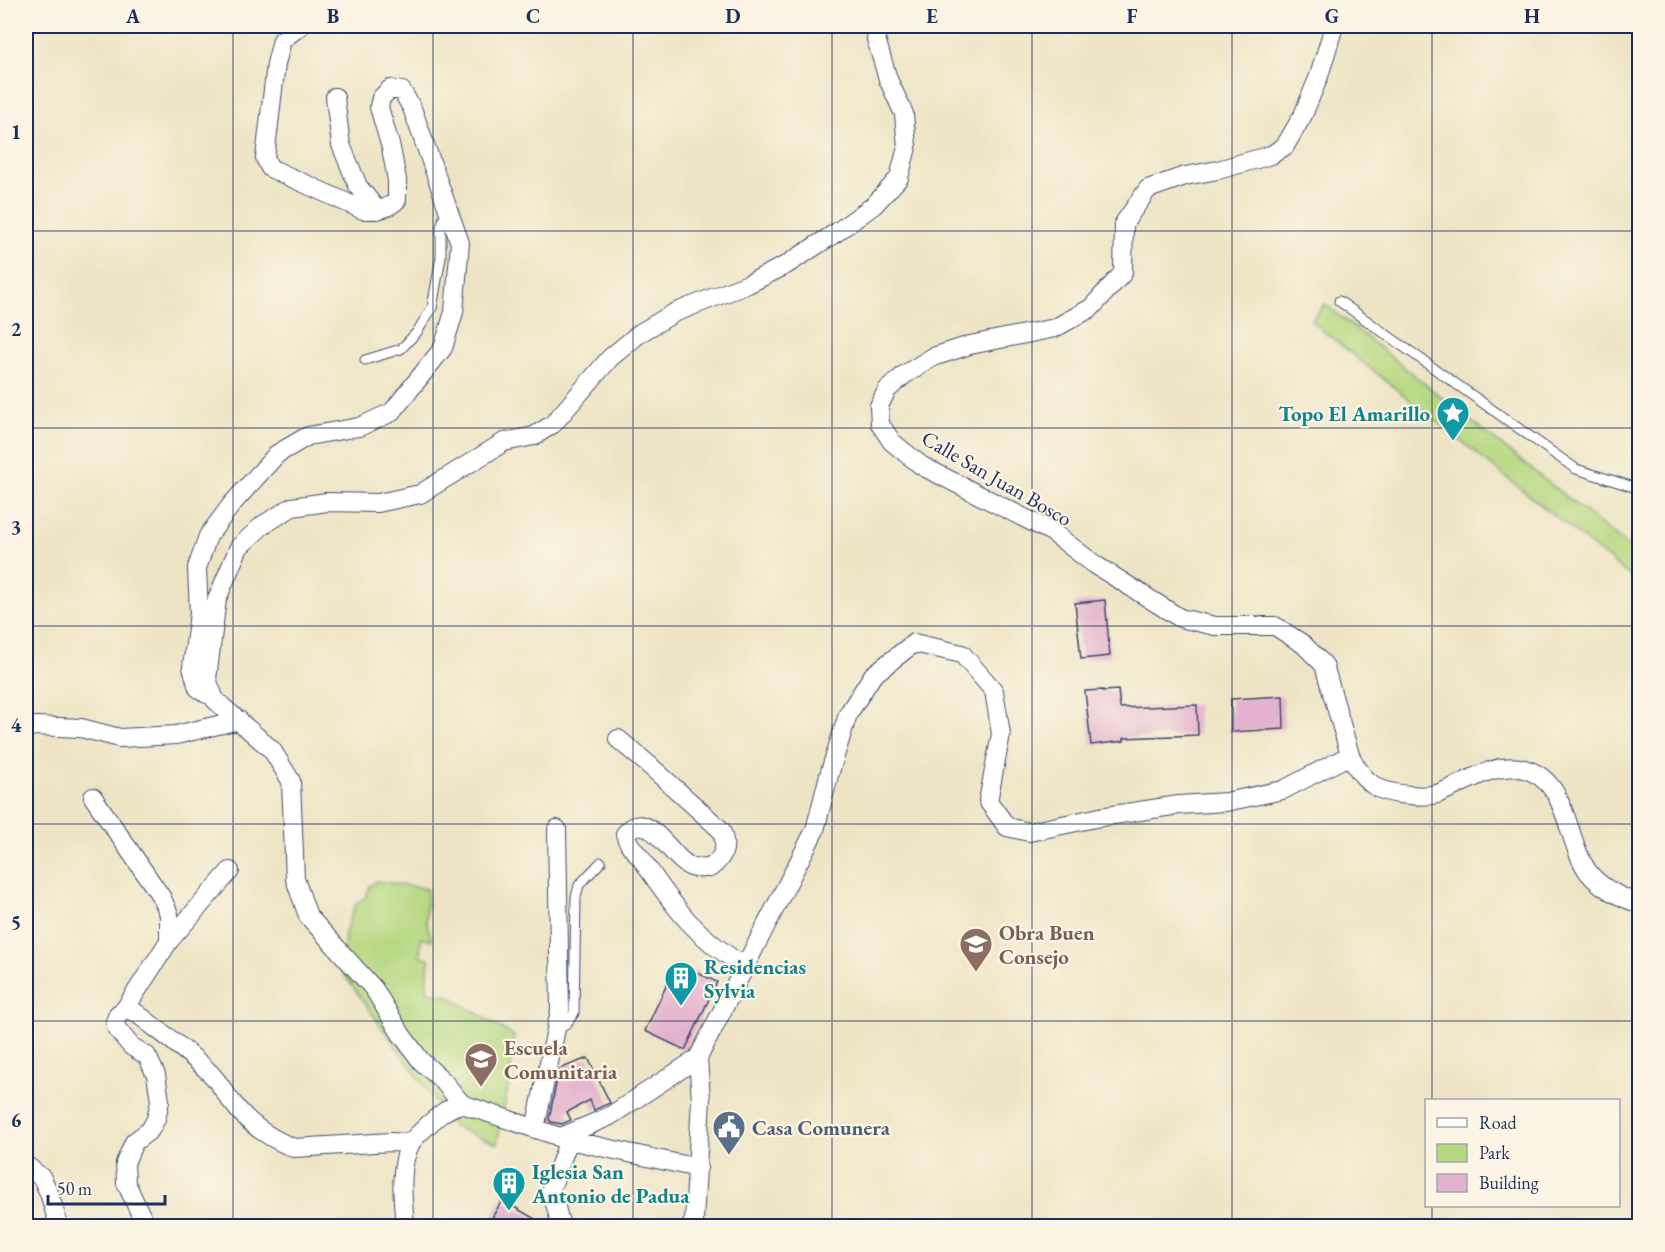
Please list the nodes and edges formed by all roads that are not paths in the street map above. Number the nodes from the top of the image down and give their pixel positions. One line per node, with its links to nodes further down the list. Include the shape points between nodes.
1 (300, 26): 6 (street, via 282,40 265,158 279,174 363,210)
2 (879, 26): 10 (street, via 876,39 904,114 907,147 899,178 874,205 786,265 640,333 610,358 553,424 534,436 504,442 420,494 378,503 327,502 292,507 263,525 239,547 217,600 207,679)
3 (1334, 26): 14 (street, Calle San Juan Bosco, via 1319,76 1285,146 1271,154 1148,189 1124,223 1123,273 1091,308 1055,328 970,345 933,357 887,390 879,406 880,424 892,442 922,466 1052,532 1094,564 1180,618 1215,626 1275,626 1303,644 1324,665)
4 (335, 97): 6 (street, via 341,145 358,186)
5 (448, 206): 6 (street, via 412,108 402,91 390,89 379,107 391,148 397,200); 8 (lane, via 441,227 441,257 432,308 401,350); 10 (street, via 460,243 454,312 443,348 392,412 359,427 308,436 277,454 208,536 197,568 199,613 192,667 198,688)
6 (377, 210)
7 (1339, 301): 9 (lane, via 1576,469)
8 (365, 360)
9 (1640, 489)
10 (215, 700): 11 (street)
11 (239, 720): 12 (street, via 176,735 120,738 81,728); 25 (street, via 272,750 291,781 295,879 308,916 374,989 421,1061)
12 (26, 728)
13 (618, 739): 21 (street, via 721,830 725,851 710,868 689,866 647,826 637,825 624,834 675,909 723,954)
14 (1350, 755): 19 (street, Calle San Juan Bosco, via 1372,786 1388,793 1435,795 1498,768 1523,769 1544,777 1559,798 1578,853 1590,874 1619,897); 21 (street, via 1284,790 1226,802 1100,817 1029,832 1006,827 988,801 1001,734 994,691 962,654 914,643 873,675 848,714 815,830)
15 (93, 797): 20 (street, via 162,898 169,914)
16 (557, 829): 23 (street, via 560,1010)
17 (601, 861): 23 (lane, via 579,885 574,1013 567,1023)
18 (230, 871): 20 (street)
19 (1640, 904)
20 (169, 941): 22 (street)
21 (746, 967): 24 (street)
22 (125, 1009): 28 (street, via 135,1012 196,1060 249,1122 279,1143 294,1148); 32 (street, via 118,1014 117,1029 130,1046 147,1056 156,1075 160,1101 150,1130 134,1142 125,1163 126,1183)
23 (555, 1029): 26 (street)
24 (698, 1058): 27 (street, via 610,1116); 30 (street)
25 (462, 1104): 26 (street); 28 (street, via 435,1119)
26 (535, 1129): 27 (street)
27 (564, 1139): 30 (street); 34 (street, via 551,1189)
28 (411, 1143): 33 (street, via 402,1186)
29 (26, 1165): 31 (street, via 42,1179)
30 (698, 1168): 35 (street)
31 (59, 1227)
32 (146, 1227)
33 (405, 1227)
34 (561, 1227)
35 (691, 1227)

